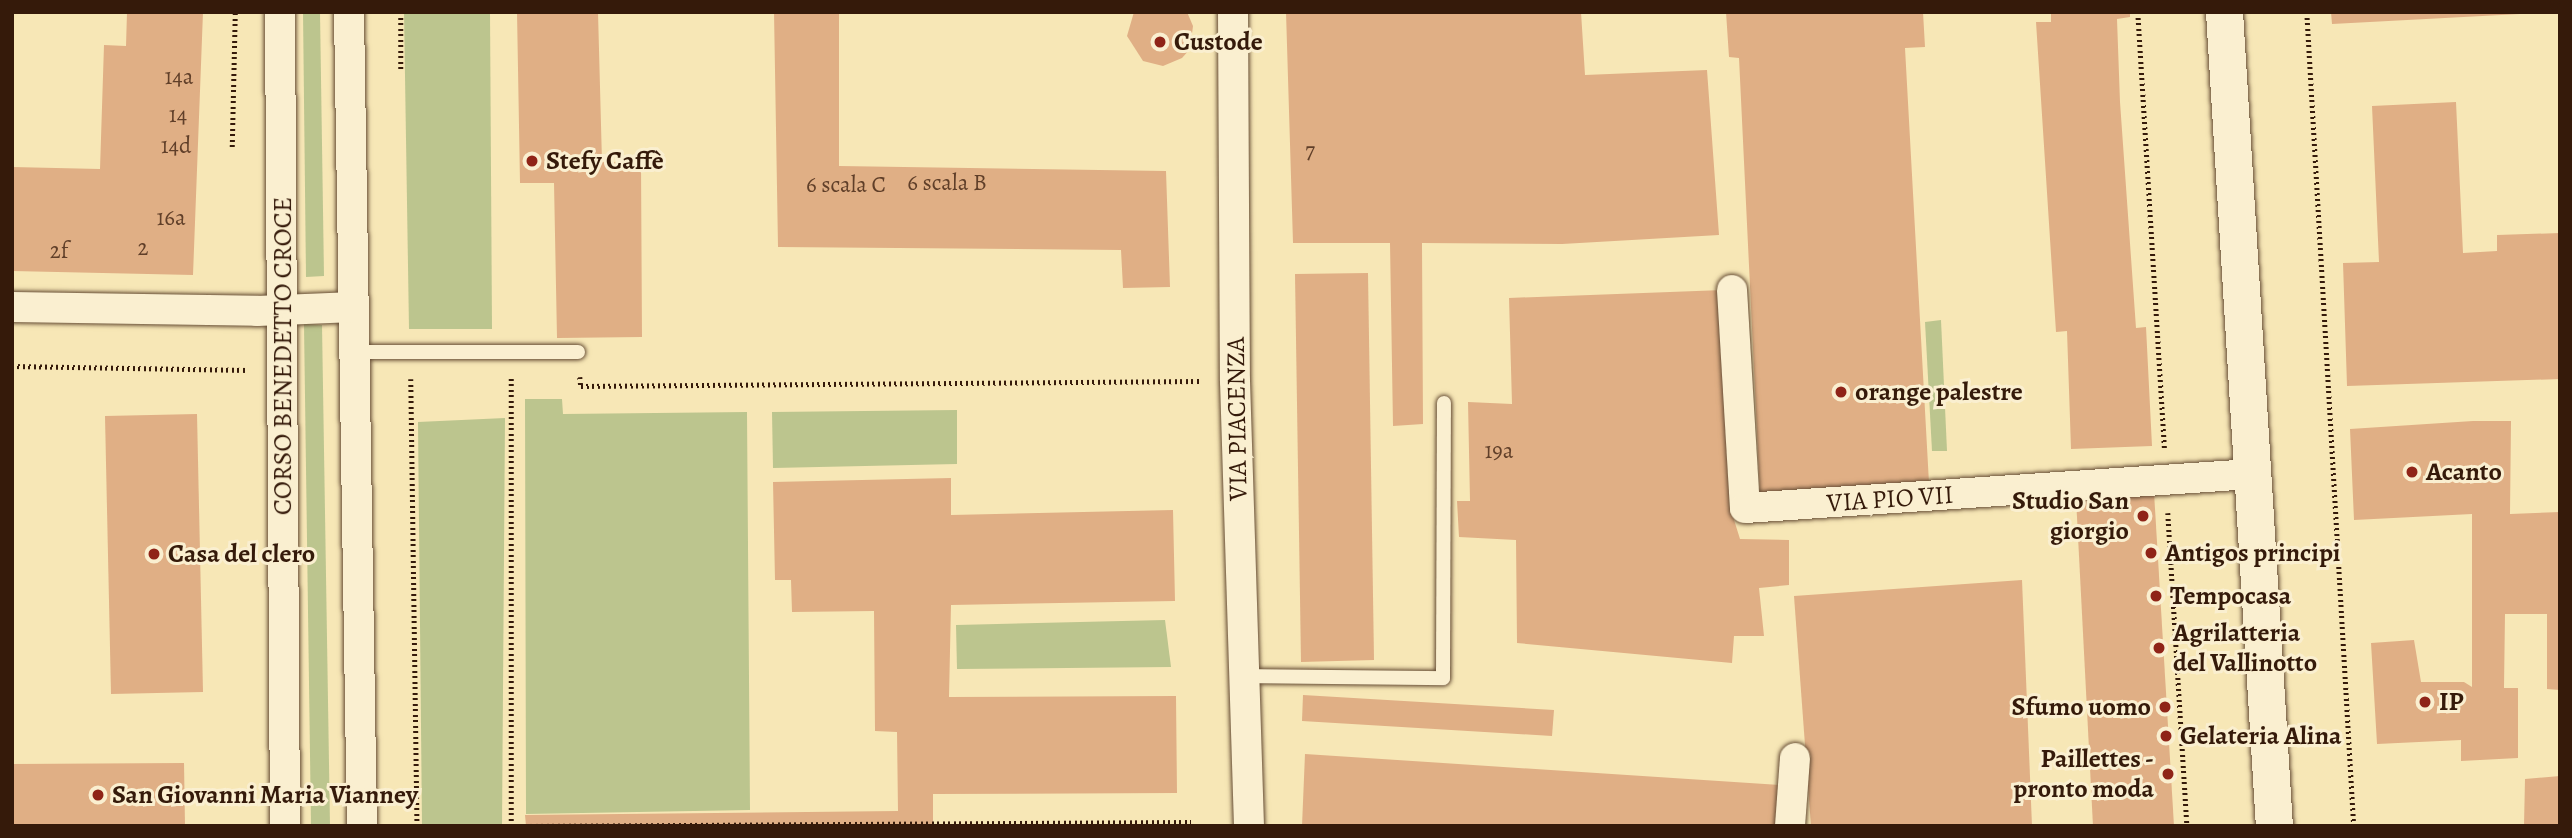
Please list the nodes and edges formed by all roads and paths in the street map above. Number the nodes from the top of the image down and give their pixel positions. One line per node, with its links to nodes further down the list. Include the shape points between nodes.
1 (235, 12): 10 (path)
2 (280, 12): 14 (street, CORSO BENEDETTO CROCE)
3 (349, 12): 13 (street)
4 (401, 12): 9 (path)
5 (1233, 12): 21 (street, VIA PIACENZA)
6 (2138, 12): 24 (path)
7 (2224, 12): 23 (street)
8 (2307, 12): 38 (path)
9 (401, 69)
10 (232, 148)
11 (1732, 290): 24 (street, VIA PIO VII, via 1745,508)
12 (12, 307): 14 (street)
13 (354, 307): 14 (street); 15 (street)
14 (285, 309): 20 (street, CORSO BENEDETTO CROCE)
15 (354, 352): 16 (lane); 30 (street)
16 (410, 352): 17 (lane); 31 (path)
17 (511, 352): 18 (lane); 32 (path)
18 (578, 352): 21 (path, via 581,386)
19 (12, 366): 20 (path)
20 (281, 371): 29 (street, CORSO BENEDETTO CROCE)
21 (1235, 381): 25 (street, VIA PIACENZA)
22 (1444, 403): 25 (lane, via 1443,678)
23 (2252, 474): 24 (street, VIA PIO VII); 37 (street)
24 (2166, 480): 36 (path)
25 (1244, 676): 34 (street, VIA PIACENZA)
26 (1795, 758): 35 (street)
27 (1191, 822): 28 (path)
28 (847, 825): 33 (path)
29 (285, 826)
30 (362, 826)
31 (416, 826)
32 (511, 826)
33 (525, 826)
34 (1249, 826)
35 (1790, 826)
36 (2187, 826)
37 (2274, 826)
38 (2354, 826)

